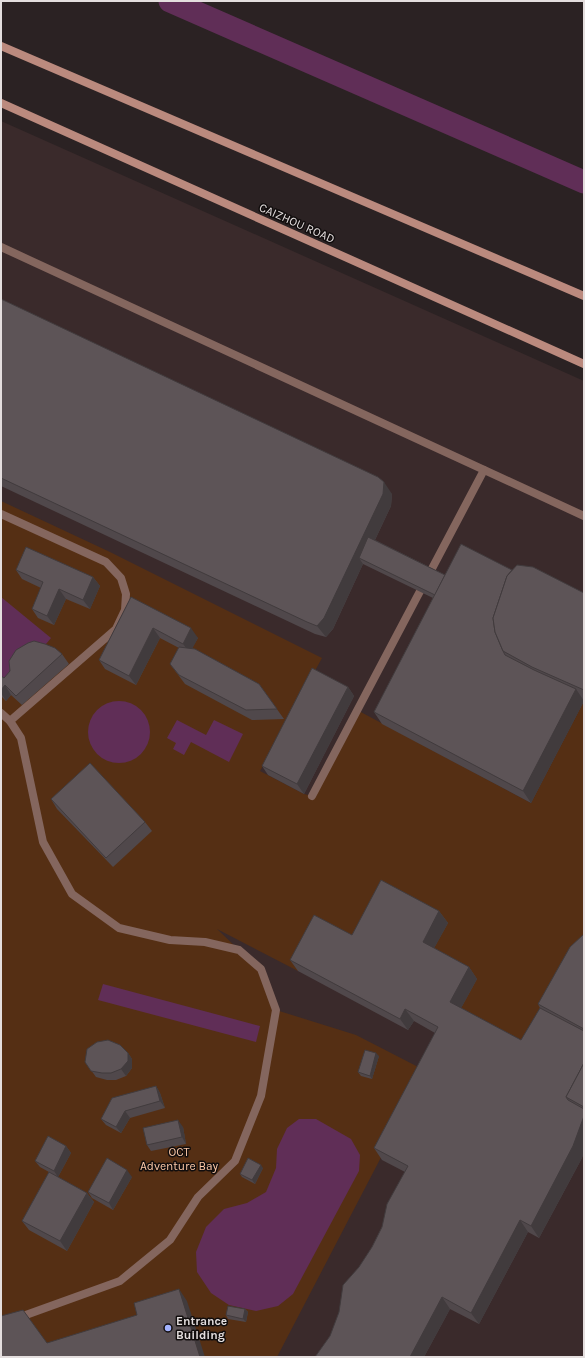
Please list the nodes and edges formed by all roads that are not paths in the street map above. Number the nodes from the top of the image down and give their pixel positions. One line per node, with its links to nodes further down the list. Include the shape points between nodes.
1 (1, 46): 4 (main road)
2 (1, 103): 5 (main road, CAIZHOU ROAD)
3 (1, 247): 6 (street)
4 (584, 296)
5 (584, 364)
6 (484, 470): 8 (street); 11 (street)
7 (1, 514): 10 (street, via 106,562 121,578 126,594 125,610 116,629)
8 (584, 516)
9 (1, 713): 10 (street)
10 (10, 721): 12 (street, via 21,738 43,842 72,894 119,928 170,940 205,942 239,950 261,969 276,1010 261,1096 235,1161 198,1197 170,1240 120,1281)
11 (312, 796)
12 (1, 1324)

